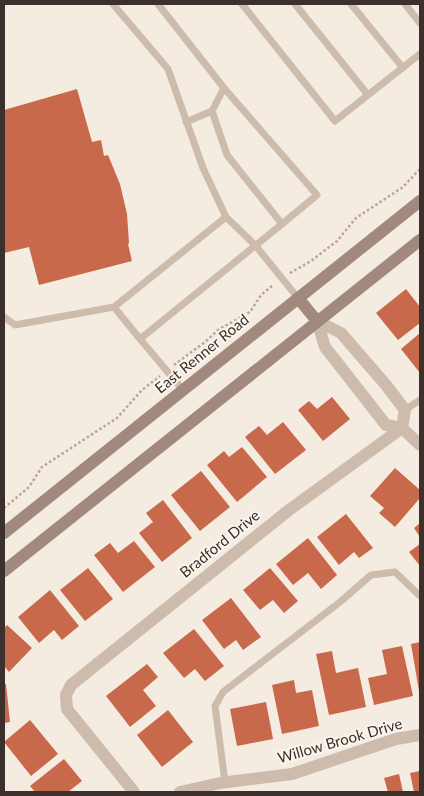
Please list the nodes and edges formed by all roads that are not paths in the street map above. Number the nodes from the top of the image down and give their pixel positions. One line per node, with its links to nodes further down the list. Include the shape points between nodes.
1 (113, 4): 13 (lane, via 168,69)
2 (158, 4): 10 (lane)
3 (242, 4): 11 (lane, via 335,122)
4 (295, 4): 11 (lane)
5 (351, 4): 9 (lane)
6 (405, 4): 7 (lane)
7 (420, 23)
8 (420, 54): 9 (lane)
9 (403, 68): 11 (lane)
10 (224, 88): 12 (lane); 16 (lane, via 317,195)
11 (368, 95)
12 (212, 112): 13 (lane); 16 (lane, via 227,155)
13 (186, 122): 15 (lane)
14 (420, 201): 19 (main road, East Renner Road)
15 (226, 217): 18 (lane); 20 (lane)
16 (282, 224): 18 (lane)
17 (420, 240): 22 (main road)
18 (256, 245): 19 (lane); 23 (lane)
19 (298, 298): 22 (main road); 24 (main road, East Renner Road)
20 (114, 306): 21 (lane, via 15,325); 23 (lane)
21 (4, 317)
22 (317, 321): 26 (street, via 341,333); 27 (street, via 325,347 386,425); 30 (main road)
23 (140, 339): 24 (lane)
24 (183, 390): 29 (main road, East Renner Road)
25 (420, 400): 26 (lane)
26 (405, 410): 27 (street)
27 (402, 428): 28 (street); 34 (street, Bradford Drive, via 341,470 240,548 75,681 66,695 67,709)
28 (420, 446)
29 (4, 533)
30 (4, 570)
31 (420, 596): 33 (lane, via 395,572 371,575 223,692 215,706)
32 (420, 735): 33 (street, Willow Brook Drive, via 396,739 292,774)
33 (225, 782): 35 (street, Willow Brook Drive)
34 (134, 792)
35 (180, 792)

